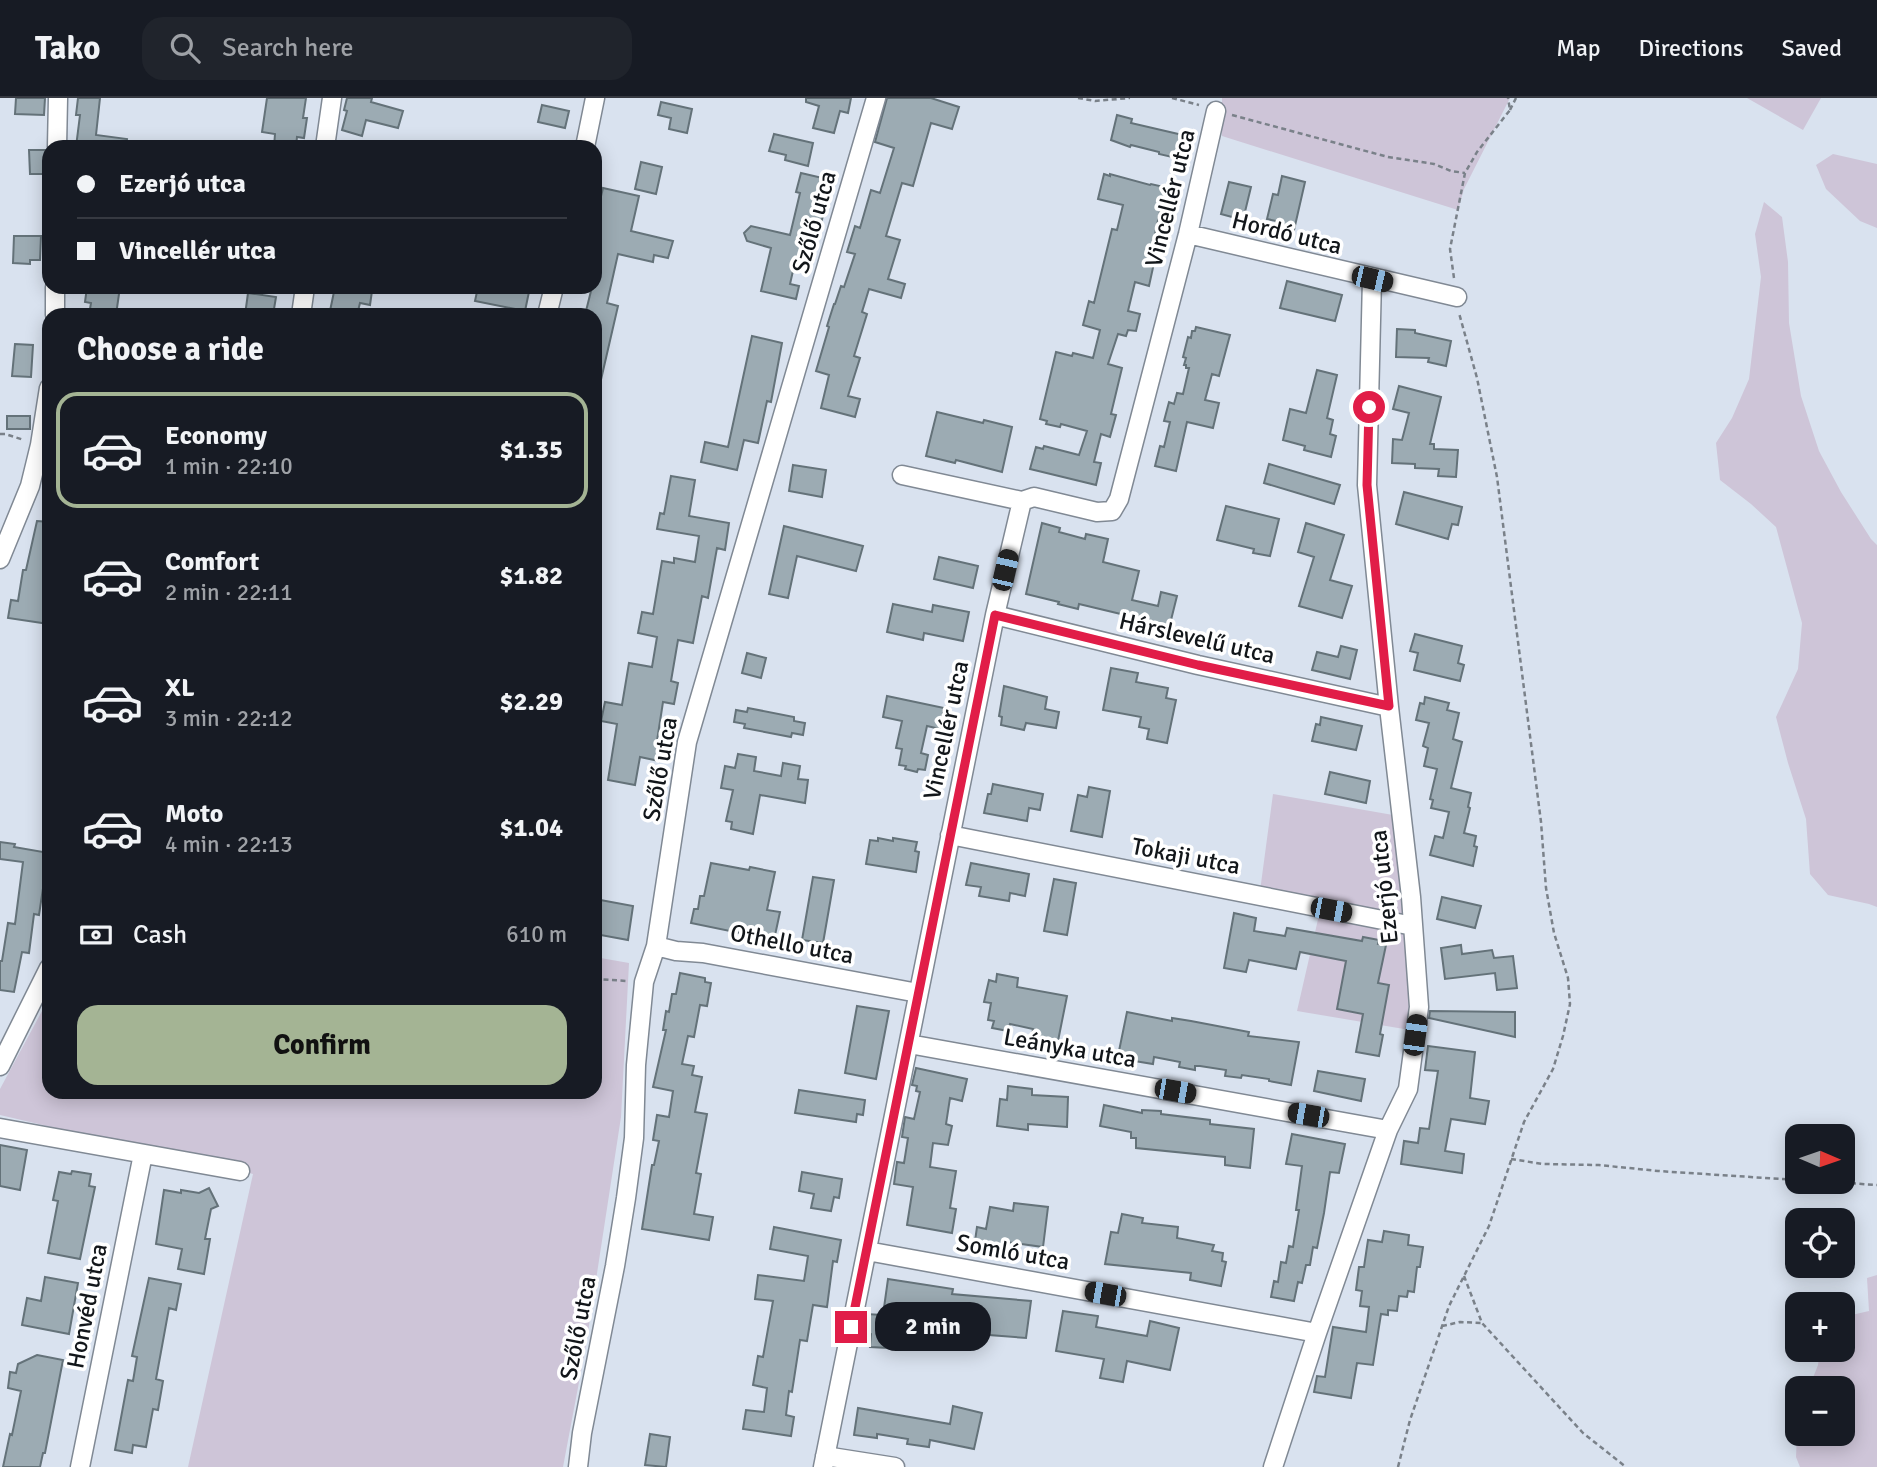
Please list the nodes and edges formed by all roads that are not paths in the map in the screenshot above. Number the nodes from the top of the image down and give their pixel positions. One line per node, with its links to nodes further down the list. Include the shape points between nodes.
1 (58, 98): 6 (street)
2 (332, 98): 7 (street)
3 (595, 98): 8 (street)
4 (876, 98): 20 (street, Szőlő utca, via 687,742)
5 (1216, 111): 9 (street, Vincellér utca)
6 (57, 140)
7 (326, 140)
8 (586, 140)
9 (1188, 234): 10 (street, Hordó utca); 14 (street, Vincellér utca, via 1119,499 1112,511 1097,512 1034,497)
10 (1372, 279): 11 (street, Hordó utca); 17 (street, Ezerjó utca, via 1367,485)
11 (1457, 297)
12 (42, 432): 15 (street, via 30,486)
13 (902, 475): 14 (street)
14 (1022, 501): 16 (street, Vincellér utca)
15 (0, 559)
16 (995, 615): 17 (street, Hárslevelű utca); 18 (street, Vincellér utca)
17 (1389, 706): 19 (street, Ezerjó utca)
18 (950, 835): 19 (street, Tokaji utca); 22 (street, Vincellér utca)
19 (1413, 926): 26 (street, Ezerjó utca, via 1419,1007 1408,1089)
20 (656, 946): 22 (street, Othello utca); 33 (street, Szőlő utca, via 644,982 635,1139)
21 (42, 982): 24 (street)
22 (918, 993): 23 (street, Vincellér utca)
23 (909, 1044): 26 (street, Leányka utca); 29 (street, Vincellér utca)
24 (0, 1066)
25 (0, 1128): 27 (street)
26 (1388, 1129): 30 (street, Ezerjó utca)
27 (143, 1154): 28 (street); 32 (street, Honvéd utca)
28 (240, 1171)
29 (867, 1251): 30 (street, Somló utca); 31 (street, Vincellér utca)
30 (1317, 1332): 35 (street, Ezerjó utca)
31 (824, 1461): 34 (street)
32 (80, 1467)
33 (578, 1467)
34 (895, 1467)
35 (1273, 1467)

